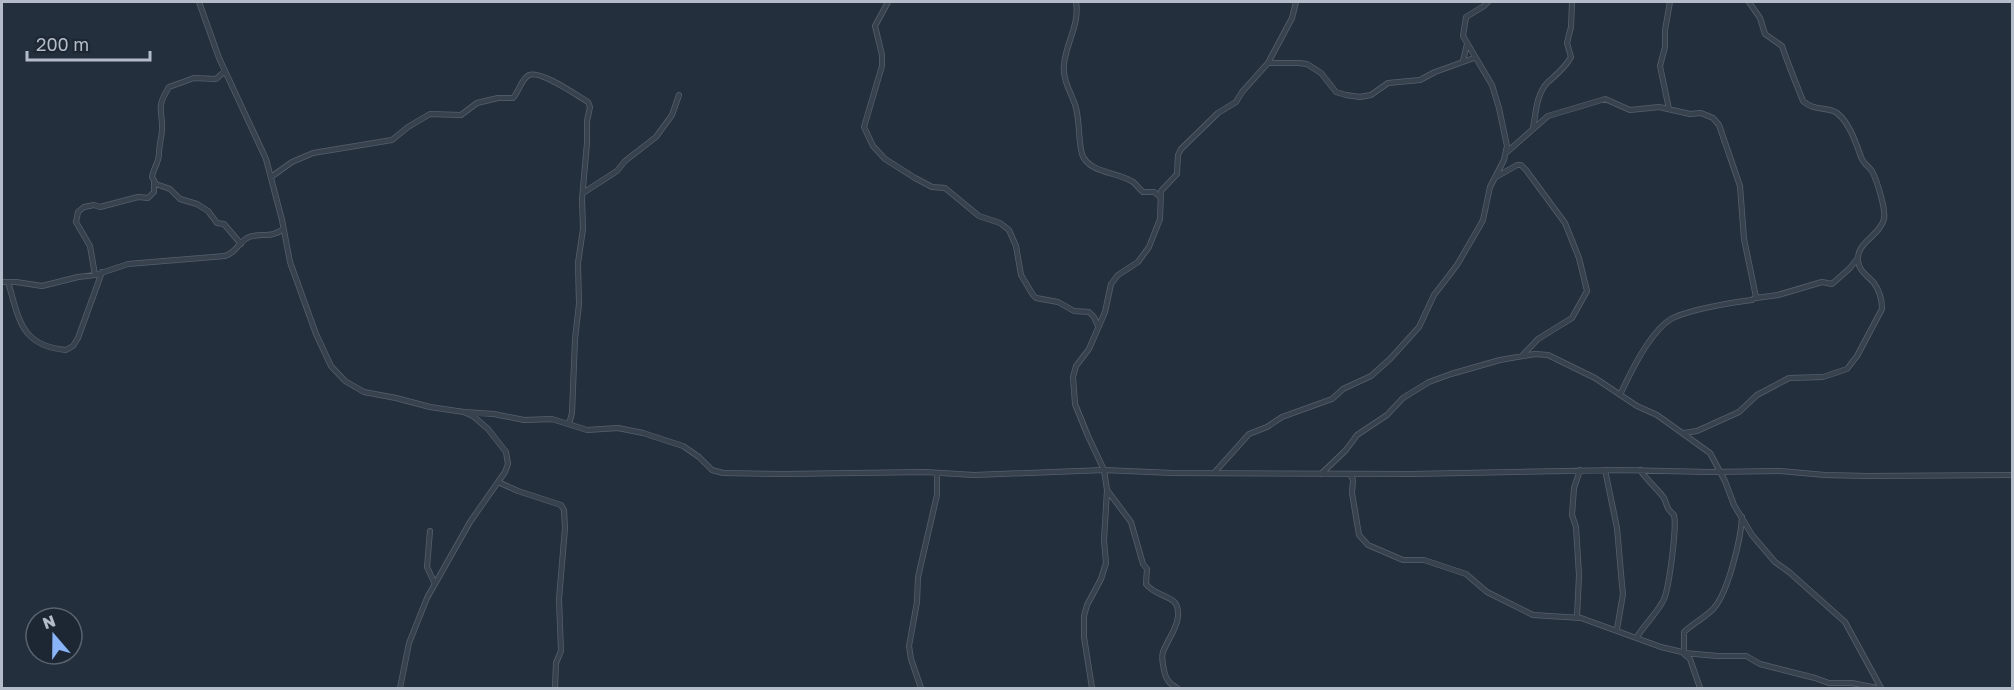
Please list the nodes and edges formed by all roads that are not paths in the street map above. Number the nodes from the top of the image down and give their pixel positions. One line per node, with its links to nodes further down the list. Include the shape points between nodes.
1 (200, 2): 13 (street)
2 (888, 2): 33 (street, via 876,23 882,66 864,127 873,146 907,174 932,187 943,187 979,216 1004,225 1014,239 1021,275 1033,295 1074,311 1089,312)
3 (1076, 2): 22 (street, via 1077,14 1063,70 1076,108 1084,158 1094,167)
4 (1296, 2): 12 (street, via 1292,18)
5 (1488, 2): 9 (street, via 1466,17 1463,32)
6 (1572, 2): 16 (street, via 1567,44 1571,57 1544,88)
7 (1670, 2): 15 (street, via 1660,66)
8 (1749, 2): 25 (street, via 1765,33 1782,46 1804,103 1838,114 1873,175 1884,216 1882,225 1864,244)
9 (1467, 44): 10 (street); 11 (street)
10 (1474, 57): 11 (street); 17 (street, via 1497,99)
11 (1463, 61): 12 (street, via 1420,80 1388,83 1371,95 1360,97 1336,92 1321,73 1307,64)
12 (1268, 63): 22 (street, via 1236,102 1218,113 1181,148 1177,174 1162,189)
13 (225, 71): 18 (street); 20 (street, via 216,79 194,78 167,90 160,106 162,130 152,174)
14 (679, 95): 21 (street, via 661,133 617,171)
15 (1669, 109): 16 (street, via 1632,110 1605,99 1549,115); 32 (street, via 1701,113 1719,125 1740,186 1744,239)
16 (1533, 128): 17 (street)
17 (1507, 152): 19 (street)
18 (271, 177): 21 (street, via 313,153 392,140 430,114 463,114 476,104 513,98 527,77 536,74 589,104); 23 (street)
19 (1494, 178): 34 (street, via 1517,165 1525,168 1565,223 1586,289 1572,318 1543,335); 47 (street, via 1483,220 1435,293 1419,327 1397,353 1371,376 1343,389 1332,399 1249,434)
20 (154, 183): 24 (street, via 208,211); 29 (street, via 153,194 148,198 84,207 78,212 76,222 90,246)
21 (583, 193): 37 (street)
22 (1160, 197): 33 (street, via 1160,219 1149,247 1138,262 1114,279)
23 (283, 229): 24 (street, via 273,235 248,238); 36 (street, via 310,321 338,375 364,392)
24 (241, 244): 28 (street, via 228,255 136,263)
25 (1858, 258): 26 (street); 27 (street)
26 (1860, 266): 27 (street); 38 (street, via 1876,286 1882,309 1850,367 1823,377 1789,378 1757,395 1739,412)
27 (1850, 268): 32 (street, via 1831,285 1824,281)
28 (102, 272): 29 (street); 31 (street, via 78,338 66,350 43,344 26,333)
29 (95, 275): 31 (street, via 42,286)
30 (2, 282): 31 (street)
31 (8, 282)
32 (1756, 298): 35 (street, via 1690,312 1668,321 1636,363)
33 (1099, 327): 41 (street, via 1088,352 1075,368 1073,392 1080,418)
34 (1522, 356): 35 (street, via 1548,356 1595,378); 48 (street, via 1429,382 1357,435)
35 (1620, 395): 39 (street)
36 (464, 412): 37 (street, via 524,420 552,419); 51 (street, via 483,424 506,452 508,464)
37 (569, 424): 46 (street, via 587,430 618,428 649,434 690,450 718,472)
38 (1694, 432): 39 (street); 40 (street)
39 (1684, 433): 40 (street)
40 (1690, 438): 45 (street, via 1711,454)
41 (1104, 470): 46 (street); 47 (street); 52 (street)
42 (1605, 470): 43 (street); 44 (street); 57 (street, via 1617,528 1623,594)
43 (1640, 470): 45 (street); 58 (street, via 1663,497 1676,525 1665,598)
44 (1580, 471): 49 (street); 56 (street, via 1572,513 1578,567)
45 (1720, 472): 50 (street); 53 (street)
46 (937, 473): 62 (street, via 936,498 918,577 909,646)
47 (1214, 473): 48 (street)
48 (1321, 474): 49 (street)
49 (1348, 474): 56 (street, via 1353,478 1352,493 1364,542 1403,560 1424,560 1466,574 1487,592 1533,615)
50 (2013, 475)
51 (498, 482): 55 (street); 61 (street, via 561,505 564,510 561,651 556,663)
52 (1107, 490): 63 (street, via 1106,563 1084,616); 64 (street, via 1131,522 1147,569 1146,584 1176,604 1176,623 1162,657 1167,680)
53 (1742, 517): 59 (street, via 1726,585 1715,607 1684,632); 66 (street, via 1773,560 1848,626)
54 (430, 531): 55 (street, via 427,567)
55 (435, 584): 60 (street, via 412,633)
56 (1577, 617): 57 (street)
57 (1617, 629): 58 (street)
58 (1637, 637): 59 (street)
59 (1684, 653): 65 (street); 66 (street, via 1746,656 1760,664 1829,683)
60 (400, 688)
61 (555, 688)
62 (921, 688)
63 (1092, 688)
64 (1177, 688)
65 (1700, 688)
66 (1879, 688)

